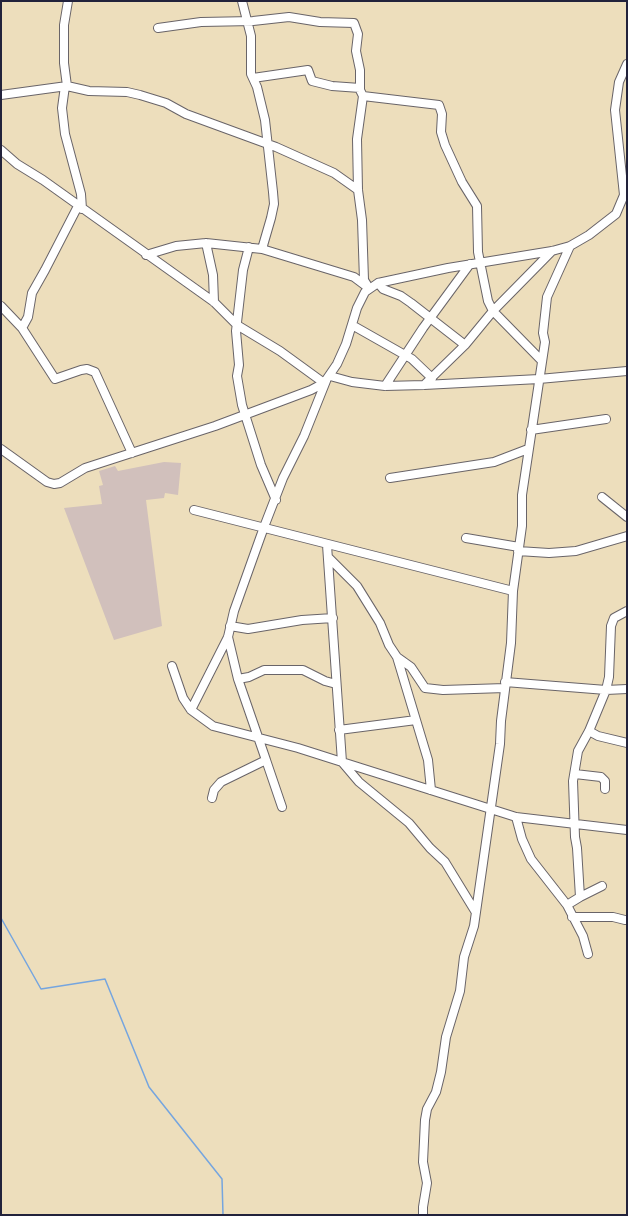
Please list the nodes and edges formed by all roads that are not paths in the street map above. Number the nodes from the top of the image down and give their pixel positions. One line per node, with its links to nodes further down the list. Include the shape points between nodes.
1 (68, 1): 7 (street, via 64,25)
2 (242, 1): 3 (street)
3 (246, 22): 4 (street, via 202,22); 6 (street, via 251,36); 8 (street, via 289,17 320,22 354,23 358,34 356,51)
4 (158, 28)
5 (627, 64): 13 (street, via 619,82 615,110)
6 (252, 78): 8 (street, via 308,70 312,81); 10 (street, via 264,114)
7 (66, 86): 9 (street); 10 (street, via 89,91 127,92 146,97); 14 (street, via 62,108 65,134 81,194)
8 (361, 92): 12 (street); 21 (street, via 439,105 442,114 441,132 445,145 462,182 477,206)
9 (1, 95)
10 (268, 144): 12 (street, via 334,173); 18 (street, via 274,204)
11 (1, 150): 14 (street)
12 (358, 190): 24 (street, via 364,280)
13 (625, 197): 16 (street, via 616,214)
14 (80, 207): 20 (street, via 121,234); 33 (street, via 32,293 28,317)
15 (206, 243): 17 (street); 20 (street, via 176,246); 25 (street, via 213,275)
16 (570, 246): 19 (street); 36 (street, via 547,297)
17 (249, 247): 18 (street); 31 (street, via 243,270)
18 (262, 249): 24 (street, via 354,277)
19 (552, 251): 21 (street); 27 (street)
20 (146, 255): 25 (street)
21 (479, 263): 22 (street); 27 (street, via 484,289)
22 (470, 264): 23 (street); 30 (street)
23 (378, 283): 24 (street); 30 (street, via 383,289 401,296)
24 (369, 288): 32 (street, via 357,308)
25 (214, 302): 31 (street)
26 (1, 306): 29 (street)
27 (493, 311): 34 (street); 36 (street)
28 (1, 316): 29 (street)
29 (11, 318): 33 (street)
30 (430, 319): 34 (street); 35 (street)
31 (237, 325): 40 (street); 43 (street, via 237,376)
32 (352, 325): 35 (street); 40 (street, via 346,344)
33 (22, 328): 48 (street, via 55,379 86,369 95,372)
34 (464, 345): 38 (street)
35 (405, 355): 38 (street); 41 (street)
36 (542, 361): 39 (street)
37 (627, 371): 39 (street)
38 (432, 378): 42 (street)
39 (539, 379): 42 (street); 45 (street)
40 (327, 380): 41 (street); 43 (street, via 310,390); 51 (street, via 283,478)
41 (385, 386): 42 (street)
42 (424, 386)
43 (245, 414): 48 (street); 51 (street, via 261,465)
44 (606, 419): 45 (street)
45 (531, 430): 47 (street)
46 (1, 449): 48 (street, via 54,484 85,468)
47 (528, 449): 49 (street, via 494,462); 58 (street)
48 (132, 454)
49 (390, 478)
50 (602, 497): 53 (street)
51 (276, 500): 54 (street)
52 (194, 510): 54 (street)
53 (627, 517)
54 (264, 527): 57 (street); 63 (street)
55 (627, 536): 58 (street, via 576,551 549,553)
56 (466, 538): 58 (street)
57 (327, 545): 59 (street); 60 (street)
58 (519, 549): 60 (street)
59 (328, 557): 62 (street); 65 (street, via 357,586 377,617)
60 (513, 591): 69 (street, via 511,643)
61 (627, 611): 71 (street, via 614,618 611,626)
62 (333, 618): 63 (street, via 248,629); 68 (street)
63 (230, 626): 64 (street)
64 (228, 637): 67 (street); 72 (street)
65 (397, 657): 69 (street, via 411,667 425,688 442,690); 73 (street)
66 (172, 666): 72 (street, via 183,698)
67 (238, 679): 68 (street, via 264,670 303,670); 76 (street)
68 (336, 684): 74 (street)
69 (505, 685): 71 (street); 85 (street, via 500,744)
70 (627, 689): 71 (street)
71 (606, 690): 75 (street)
72 (191, 710): 76 (street, via 213,726)
73 (416, 720): 74 (street); 82 (street, via 428,760)
74 (339, 730): 79 (street)
75 (589, 731): 77 (street, via 598,736); 80 (street, via 578,751)
76 (257, 737): 78 (street); 79 (street)
77 (627, 743)
78 (266, 760): 83 (street, via 221,782 214,790); 84 (street)
79 (342, 762): 82 (street); 92 (street, via 359,782 409,823 439,855)
80 (575, 774): 81 (street, via 601,777); 87 (street, via 573,782)
81 (605, 789)
82 (431, 790): 85 (street)
83 (212, 798)
84 (282, 807)
85 (490, 808): 86 (street); 92 (street)
86 (516, 817): 87 (street); 91 (street, via 531,859)
87 (576, 825): 88 (street); 90 (street)
88 (627, 830)
89 (602, 886): 90 (street)
90 (580, 897): 91 (street)
91 (567, 905): 93 (street)
92 (475, 911): 96 (street, via 474,926 464,957 458,999 446,1037 441,1072 425,1120 424,1162 427,1183)
93 (572, 917): 94 (street, via 613,917); 95 (street, via 583,936)
94 (625, 920)
95 (588, 954)
96 (423, 1215)

